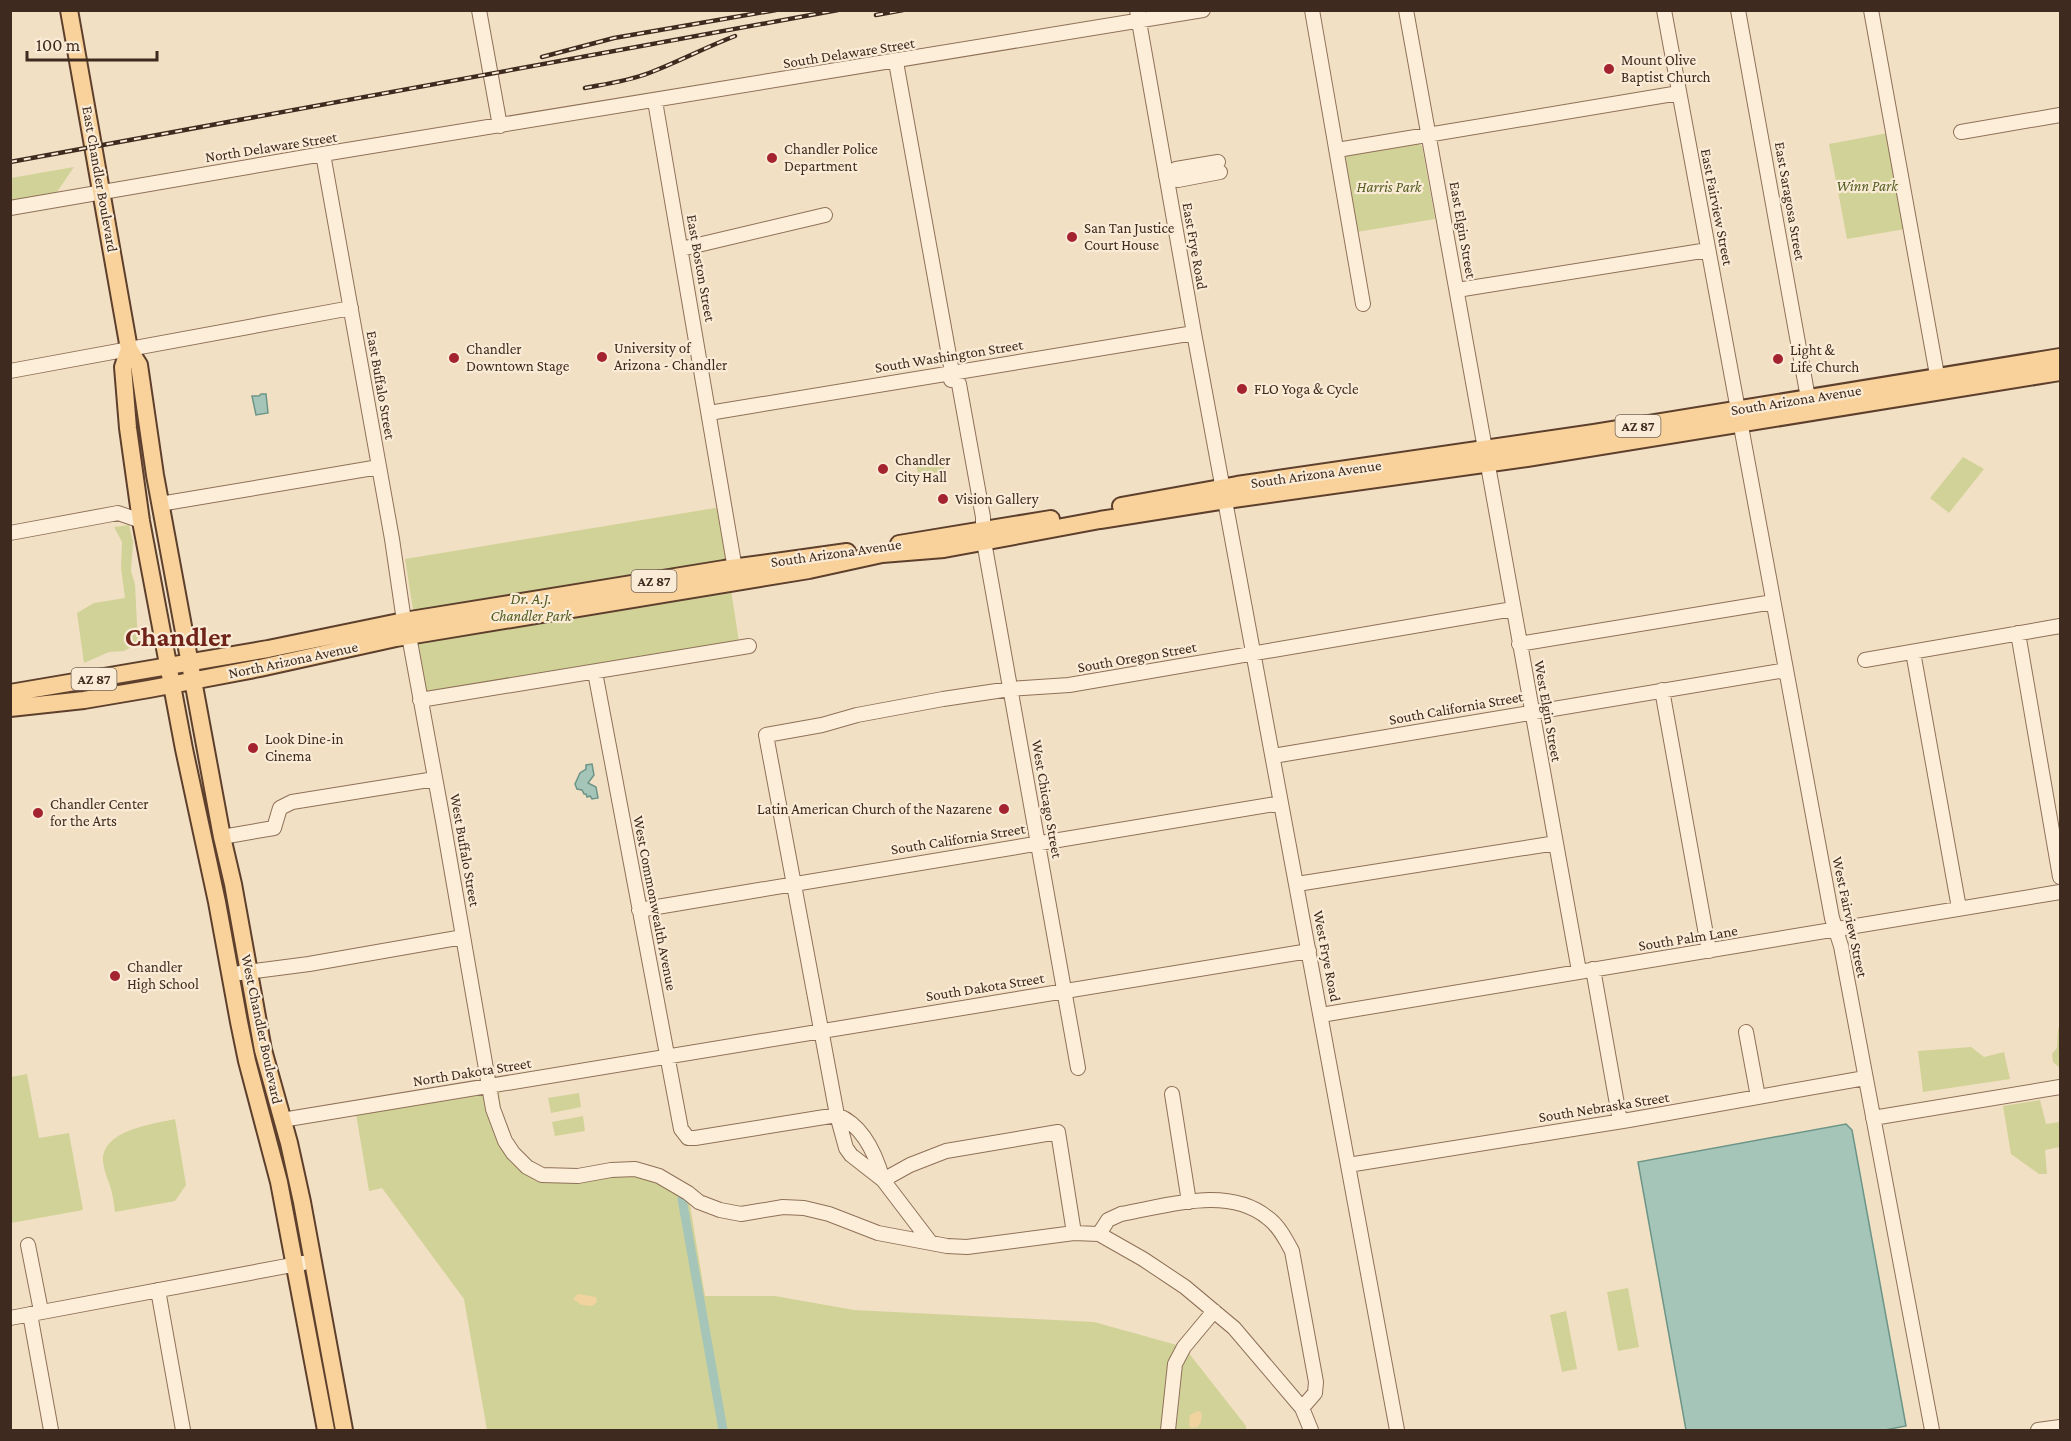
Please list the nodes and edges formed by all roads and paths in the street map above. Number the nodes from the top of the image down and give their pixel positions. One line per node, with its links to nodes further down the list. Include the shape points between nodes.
1 (69, 10): 21 (main road, East Chandler Boulevard)
2 (479, 10): 14 (street)
3 (1203, 10): 9 (street, South Delaware Street)
4 (1312, 10): 17 (street)
5 (1406, 10): 16 (street, East Elgin Street)
6 (1664, 10): 11 (street, East Fairview Street)
7 (1738, 10): 36 (street, East Saragosa Street)
8 (1872, 10): 35 (street)
9 (1138, 16): 10 (street, South Delaware Street); 20 (street, East Frye Road)
10 (896, 62): 12 (street, South Delaware Street); 33 (street, West Chicago Street)
11 (1679, 93): 16 (street); 25 (street, East Fairview Street)
12 (655, 101): 14 (street, South Delaware Street); 24 (street, East Boston Street)
13 (2061, 115): 15 (street)
14 (500, 126): 18 (street, North Delaware Street)
15 (1961, 132)
16 (1429, 135): 17 (street); 26 (street, East Elgin Street)
17 (1337, 150): 27 (street)
18 (323, 154): 21 (street, North Delaware Street); 28 (street, East Buffalo Street)
19 (1219, 167): 20 (street, via 1178,168)
20 (1166, 176): 29 (street, East Frye Road)
21 (103, 191): 22 (street, North Delaware Street); 30 (main road, East Chandler Boulevard)
22 (10, 208)
23 (825, 215): 24 (street)
24 (681, 249): 37 (street, East Boston Street)
25 (1708, 249): 26 (street); 38 (street, East Fairview Street)
26 (1456, 290): 40 (street, East Elgin Street)
27 (1363, 304)
28 (351, 308): 30 (street); 41 (street, East Buffalo Street)
29 (1194, 333): 33 (street, South Washington Street); 42 (street, East Frye Road)
30 (129, 349): 32 (street); 39 (main road, East Chandler Boulevard, via 123,367); 43 (main road, East Chandler Boulevard, via 139,365)
31 (2061, 357): 35 (main road, South Arizona Avenue / AZ 87)
32 (10, 371)
33 (952, 372): 37 (street, South Washington Street); 46 (street, West Chicago Street, via 959,384)
34 (2061, 372): 35 (main road, South Arizona Avenue / AZ 87)
35 (1939, 384): 36 (main road, South Arizona Avenue / AZ 87); 38 (main road, South Arizona Avenue / AZ 87)
36 (1809, 398): 38 (main road, South Arizona Avenue / AZ 87)
37 (710, 413): 47 (street, East Boston Street)
38 (1739, 416): 40 (main road, South Arizona Avenue / AZ 87); 49 (street, West Fairview Street)
39 (130, 446): 43 (main road, via 140,451 150,497); 44 (main road, East Chandler Boulevard)
40 (1486, 457): 42 (main road, South Arizona Avenue / AZ 87); 50 (street, West Elgin Street)
41 (379, 467): 43 (street); 52 (street, East Buffalo Street)
42 (1224, 494): 46 (main road, South Arizona Avenue / AZ 87); 57 (street, West Frye Road)
43 (160, 504): 59 (main road, East Chandler Boulevard)
44 (141, 520): 45 (street, via 118,513); 60 (main road, East Chandler Boulevard)
45 (10, 533)
46 (983, 536): 47 (main road, South Arizona Avenue / AZ 87, via 929,551); 65 (street, West Chicago Street)
47 (736, 575): 48 (main road, South Arizona Avenue / AZ 87)
48 (573, 601): 52 (main road, North Arizona Avenue / AZ 87)
49 (1773, 602): 54 (street); 61 (street, West Fairview Street)
50 (1513, 609): 54 (street, West Elgin Street); 57 (street, South Oregon Street)
51 (2061, 626): 53 (street)
52 (406, 628): 59 (main road, North Arizona Avenue / AZ 87); 63 (main road, North Arizona Avenue / AZ 87, via 260,668); 68 (street, West Buffalo Street)
53 (2018, 633): 56 (street); 77 (street)
54 (1519, 644): 70 (street, West Elgin Street)
55 (749, 646): 62 (street)
56 (1913, 652): 58 (street); 81 (street)
57 (1254, 654): 65 (street, South Oregon Street, via 1069,685); 71 (street, West Frye Road)
58 (1865, 660)
59 (189, 662): 60 (main road, North Arizona Avenue / AZ 87); 63 (main road, West Chandler Boulevard)
60 (168, 666): 64 (main road, West Chandler Boulevard); 67 (main road, North Arizona Avenue / AZ 87)
61 (1786, 670): 66 (street, South California Street); 83 (street, West Fairview Street)
62 (595, 672): 68 (street); 82 (street, West Commonwealth Avenue)
63 (193, 680): 64 (main road, North Arizona Avenue / AZ 87); 74 (main road, West Chandler Boulevard)
64 (171, 684): 69 (main road, North Arizona Avenue / AZ 87); 90 (main road, West Chandler Boulevard)
65 (1010, 689): 75 (street, West Chicago Street); 78 (street, South Oregon Street, via 766,735)
66 (1662, 690): 70 (street, South California Street); 86 (street)
67 (10, 693)
68 (420, 700): 72 (street, West Buffalo Street)
69 (10, 708)
70 (1532, 712): 71 (street, South California Street); 76 (street, West Elgin Street)
71 (1273, 756): 73 (street, West Frye Road)
72 (435, 779): 74 (street, via 292,802 280,808 274,828); 84 (street, West Buffalo Street)
73 (1281, 802): 75 (street, South California Street); 79 (street, West Frye Road)
74 (222, 837): 89 (main road, West Chandler Boulevard)
75 (1038, 843): 78 (street, South California Street); 91 (street, West Chicago Street)
76 (1556, 843): 79 (street); 88 (street, West Elgin Street)
77 (2061, 877)
78 (794, 884): 82 (street, South California Street); 93 (street)
79 (1297, 884): 85 (street, West Frye Road)
80 (2061, 892): 81 (street, South Palm Lane)
81 (1959, 908): 83 (street, South Palm Lane)
82 (639, 910): 95 (street, West Commonwealth Avenue)
83 (1836, 930): 86 (street, South Palm Lane); 97 (street, West Fairview Street)
84 (463, 937): 89 (street); 98 (street, West Buffalo Street)
85 (1309, 951): 91 (street, South Dakota Street); 92 (street, West Frye Road)
86 (1709, 951): 87 (street, South Palm Lane)
87 (1593, 969): 88 (street, South Palm Lane); 105 (street)
88 (1579, 971): 92 (street, South Palm Lane)
89 (249, 972): 90 (street); 104 (main road, West Chandler Boulevard, via 263,1050)
90 (230, 975): 114 (main road, West Chandler Boulevard, via 247,1061 279,1182)
91 (1064, 991): 93 (street, South Dakota Street); 96 (street, West Chicago Street)
92 (1321, 1015): 106 (street, West Frye Road)
93 (821, 1031): 95 (street, South Dakota Street); 102 (street)
94 (1746, 1032): 101 (street)
95 (668, 1058): 98 (street, North Dakota Street); 102 (street, West Commonwealth Avenue, via 681,1128 688,1138)
96 (1078, 1068)
97 (1865, 1078): 101 (street, South Nebraska Street); 103 (street, West Fairview Street)
98 (490, 1086): 104 (street, North Dakota Street); 111 (street, West Buffalo Street, via 493,1109 505,1141 517,1158 542,1175 578,1176 635,1169 659,1176 699,1202 720,1210 741,1214 804,1208 878,1233)
99 (2061, 1087): 103 (street)
100 (1172, 1094): 108 (street)
101 (1758, 1097): 105 (street, South Nebraska Street)
102 (837, 1115): 107 (street, via 849,1120 862,1134); 107 (street, via 846,1148)
103 (1873, 1118): 128 (street, West Fairview Street)
104 (282, 1120): 113 (main road, West Chandler Boulevard)
105 (1620, 1120): 106 (street, South Nebraska Street)
106 (1348, 1165): 127 (street, West Frye Road)
107 (883, 1180): 109 (street, via 946,1151 1058,1132); 111 (street)
108 (1189, 1202): 110 (street, via 1121,1214 1108,1220); 119 (street, via 1230,1201 1255,1209 1270,1218 1292,1251 1317,1383 1315,1393)
109 (1074, 1233): 110 (street, West Buffalo Street); 111 (street, West Buffalo Street, via 967,1247)
110 (1100, 1234): 116 (street, via 1143,1259)
111 (931, 1243)
112 (28, 1245): 117 (street)
113 (313, 1261): 114 (street); 124 (main road, West Chandler Boulevard)
114 (294, 1264): 115 (street); 123 (main road, West Chandler Boulevard)
115 (158, 1290): 117 (street); 122 (street)
116 (1214, 1311): 119 (street, via 1234,1328); 125 (street, via 1175,1364)
117 (36, 1313): 118 (street); 121 (street)
118 (10, 1318)
119 (1302, 1408): 126 (street)
120 (2061, 1427): 129 (street)
121 (51, 1431)
122 (183, 1431)
123 (326, 1431)
124 (344, 1431)
125 (1168, 1431)
126 (1311, 1431)
127 (1397, 1431)
128 (1932, 1431)
129 (2038, 1431)

